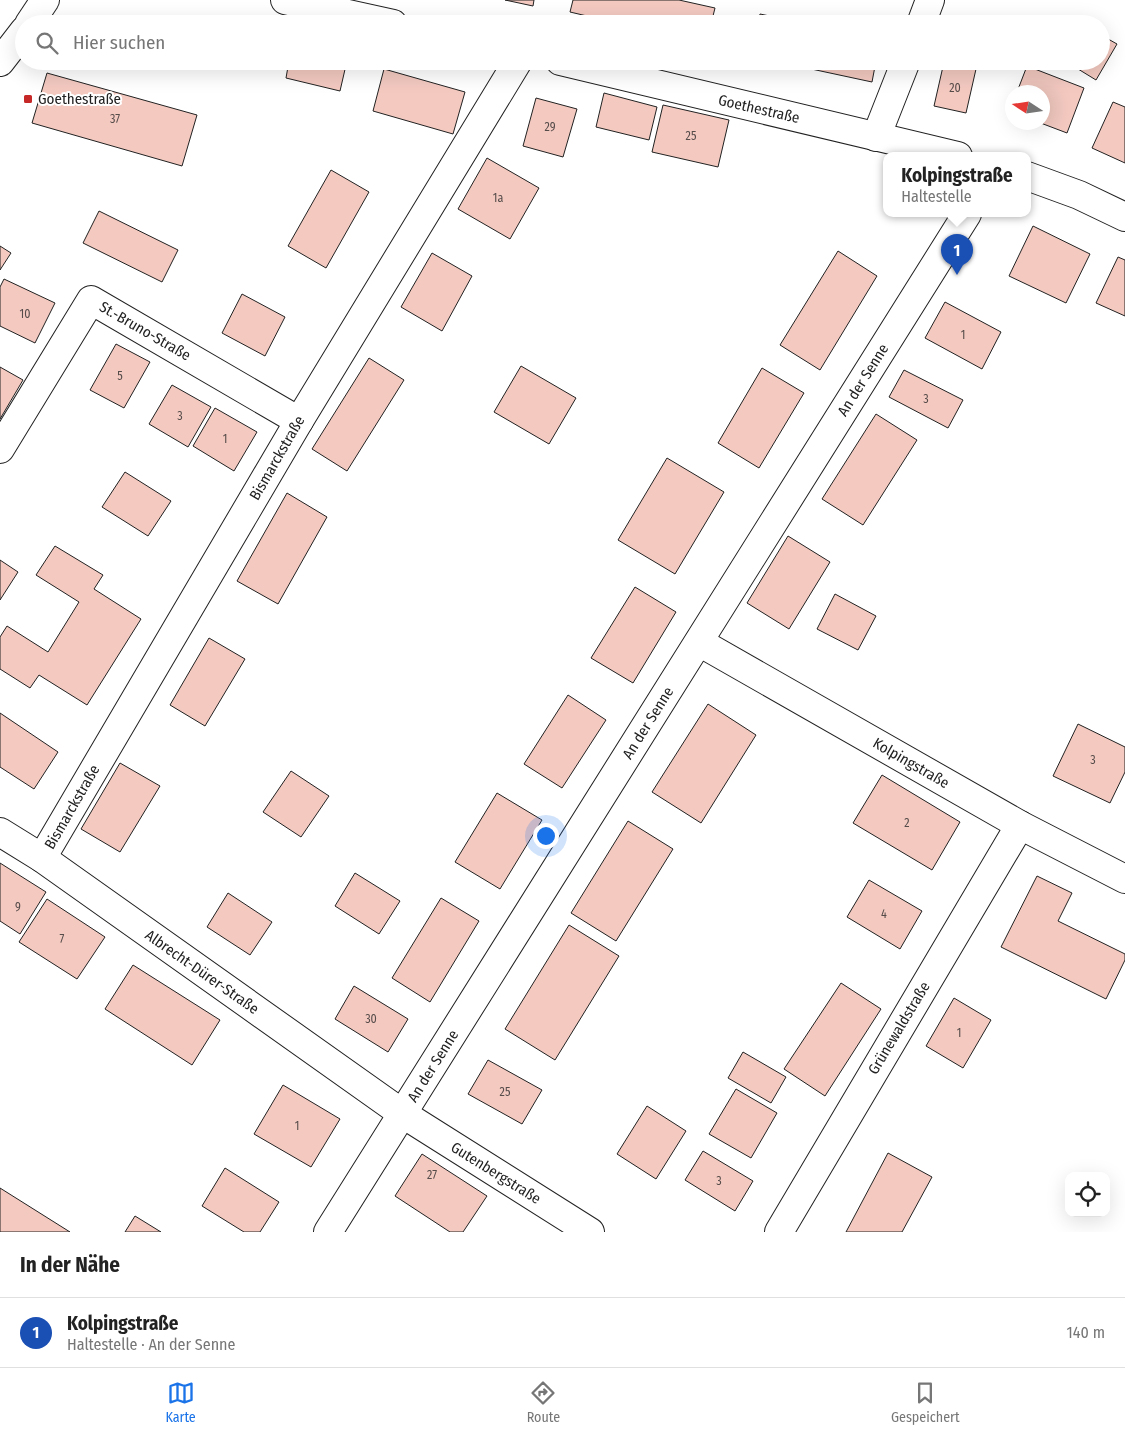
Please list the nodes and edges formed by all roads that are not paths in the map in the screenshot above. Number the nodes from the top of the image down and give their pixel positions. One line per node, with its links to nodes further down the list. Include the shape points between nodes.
1 (285, 0): 3 (street)
2 (930, 0): 4 (street)
3 (352, 15)
4 (924, 15)
5 (15, 43): 6 (street)
6 (0, 62)
7 (513, 70): 15 (street, Bismarckstraße)
8 (597, 70): 10 (street, Goethestraße)
9 (902, 70): 10 (street)
10 (876, 137): 11 (street, Goethestraße)
11 (941, 152)
12 (1031, 177): 14 (street)
13 (965, 217): 17 (street, An der Senne)
14 (1125, 217)
15 (299, 421): 16 (street, St.-Bruno-Straße, via 92,300); 20 (street, Bismarckstraße)
16 (0, 449)
17 (699, 642): 18 (street, Kolpingstraße); 22 (street, An der Senne)
18 (1020, 825): 21 (street, Kolpingstraße); 25 (street, Grünewaldstraße)
19 (0, 832): 20 (street, Albrecht-Dürer-Straße)
20 (42, 858): 22 (street, Albrecht-Dürer-Straße)
21 (1125, 879)
22 (403, 1114): 23 (street, An der Senne); 24 (street, Gutenbergstraße)
23 (328, 1232)
24 (590, 1232)
25 (779, 1232)

